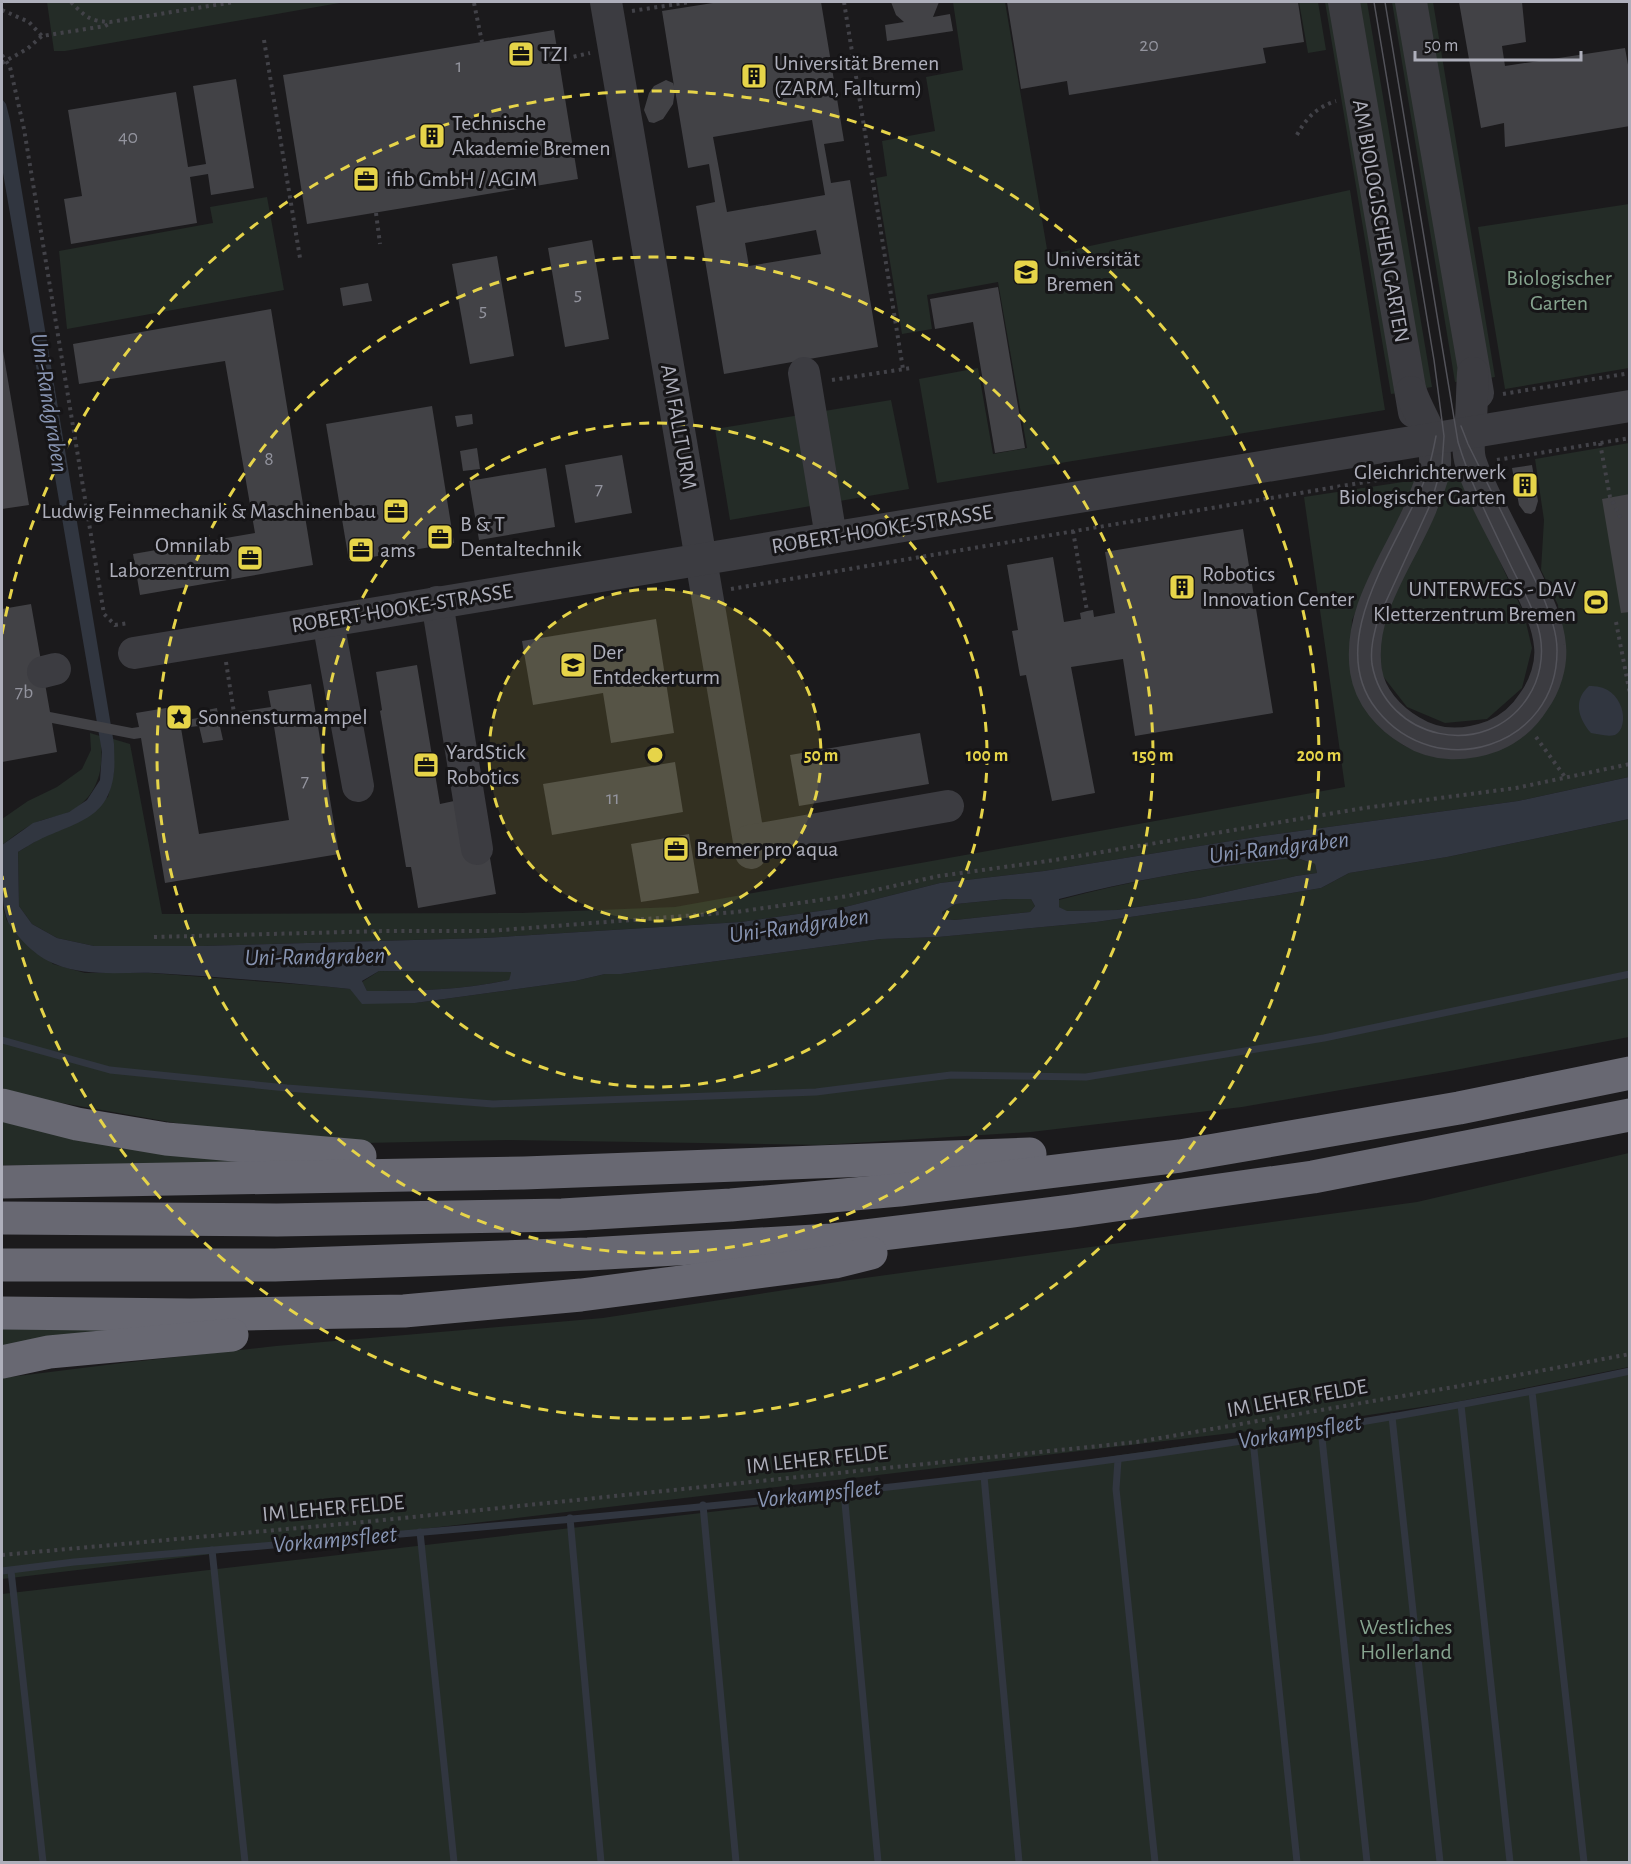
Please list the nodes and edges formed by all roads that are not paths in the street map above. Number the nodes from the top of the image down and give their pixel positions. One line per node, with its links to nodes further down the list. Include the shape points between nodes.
1 (1344, 2): 7 (street, AM BIOLOGISCHEN GARTEN, via 1411,392)
2 (1411, 2): 6 (street, via 1476,386)
3 (607, 8): 9 (street, AM FALLTURM)
4 (805, 379): 8 (street)
5 (1629, 406): 6 (street, ROBERT-HOOKE-STRASSE)
6 (1477, 431): 7 (street, ROBERT-HOOKE-STRASSE); 7 (street, AM BIOLOGISCHEN GARTEN, via 1468,449 1471,464 1536,598 1550,647 1539,695 1522,717 1502,732 1468,743 1450,744 1418,736 1402,726 1372,690 1364,658 1365,632 1373,607 1434,471 1435,457)
7 (1425, 439): 8 (street, ROBERT-HOOKE-STRASSE)
8 (831, 537): 9 (street, ROBERT-HOOKE-STRASSE)
9 (702, 558): 10 (street, ROBERT-HOOKE-STRASSE); 14 (street, AM FALLTURM, via 750,847)
10 (437, 602): 11 (street, ROBERT-HOOKE-STRASSE); 15 (street)
11 (328, 621): 12 (street, ROBERT-HOOKE-STRASSE); 13 (street)
12 (134, 653)
13 (358, 786)
14 (948, 806)
15 (477, 849)
16 (1629, 1073): 19 (highway, via 1459,1108)
17 (2, 1105): 20 (highway, via 77,1124 166,1139 401,1159 501,1161)
18 (1629, 1115): 23 (highway, via 1313,1177)
19 (1180, 1156): 20 (highway, via 1127,1143 1033,1154); 22 (highway, via 898,1190 562,1215 277,1220)
20 (524, 1173): 21 (highway)
21 (2, 1182)
22 (2, 1218)
23 (1010, 1218): 24 (highway, via 832,1240 588,1254 275,1264); 25 (highway, via 835,1262 581,1295)
24 (2, 1264)
25 (404, 1311): 26 (highway); 27 (highway, via 324,1328 140,1342 49,1352)
26 (2, 1313)
27 (2, 1362)

